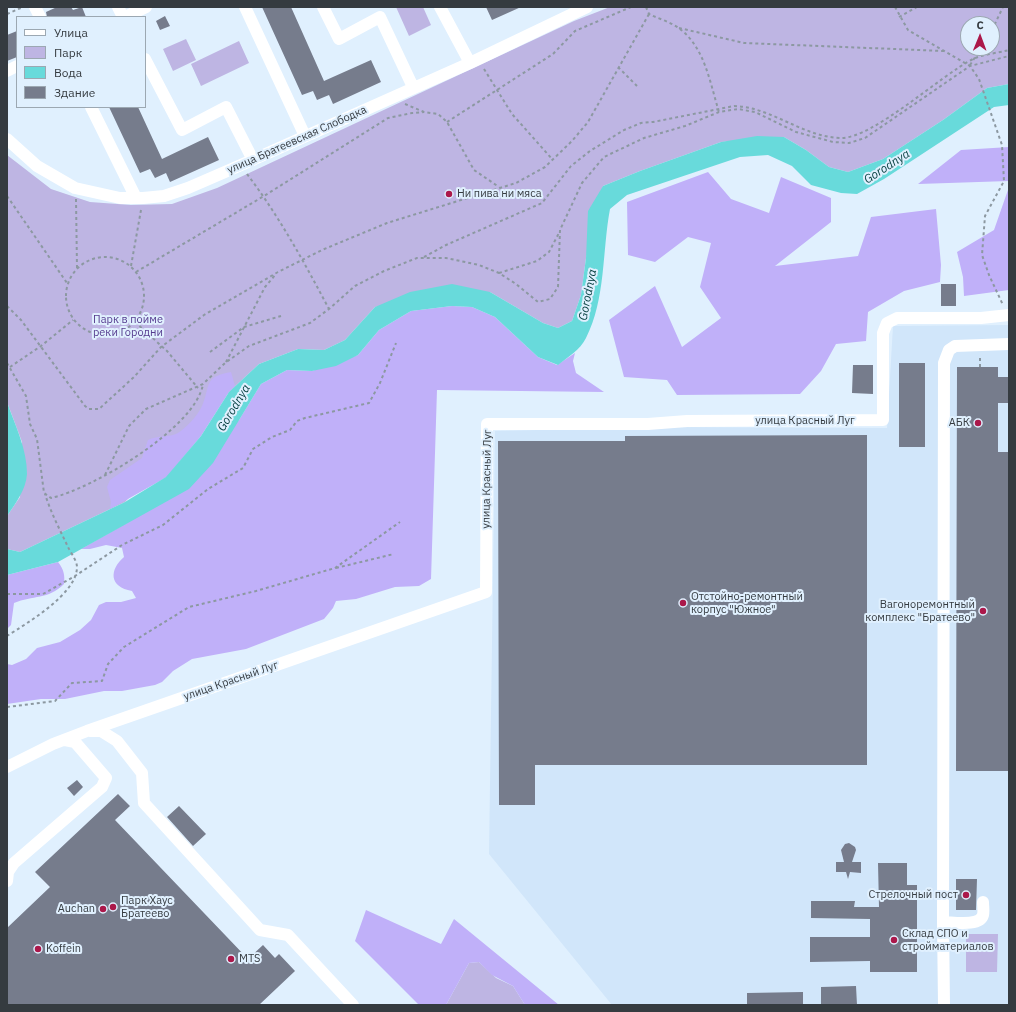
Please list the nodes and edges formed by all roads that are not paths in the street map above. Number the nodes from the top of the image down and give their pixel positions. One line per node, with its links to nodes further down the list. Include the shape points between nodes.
1 (35, 7): 8 (street)
2 (118, 7): 9 (street)
3 (146, 7): 10 (street)
4 (245, 7): 17 (street)
5 (323, 7): 15 (street, via 339,39 380,17)
6 (440, 7): 12 (street)
7 (587, 7): 12 (street, улица Братеевская Слободка)
8 (40, 16)
9 (123, 16)
10 (126, 16)
11 (146, 61): 19 (street, via 182,130 226,107)
12 (474, 61): 15 (street, улица Братеевская Слободка)
13 (16, 66): 14 (street)
14 (7, 71)
15 (413, 87): 17 (street, улица Братеевская Слободка)
16 (92, 108): 20 (street)
17 (304, 136): 19 (street, улица Братеевская Слободка)
18 (7, 139): 20 (street, улица Братеевская Слободка, via 37,166 75,188)
19 (253, 160): 20 (street, улица Братеевская Слободка, via 188,188)
20 (139, 201)
21 (1008, 315): 23 (street, улица Красный Луг, via 981,318 897,318 888,323 883,333 884,420 487,424 486,592)
22 (1009, 344): 28 (street, via 955,346 945,356 944,363)
23 (87, 732): 24 (street, улица Красный Луг); 29 (street, via 101,731 117,741 142,772 144,803 260,930 288,935)
24 (65, 740): 25 (street, улица Красный Луг); 26 (street, via 75,742 106,778 102,787 14,863 8,872)
25 (7, 767)
26 (7, 881)
27 (983, 902): 28 (street, via 981,920)
28 (944, 922): 30 (street)
29 (353, 1005)
30 (944, 1005)

